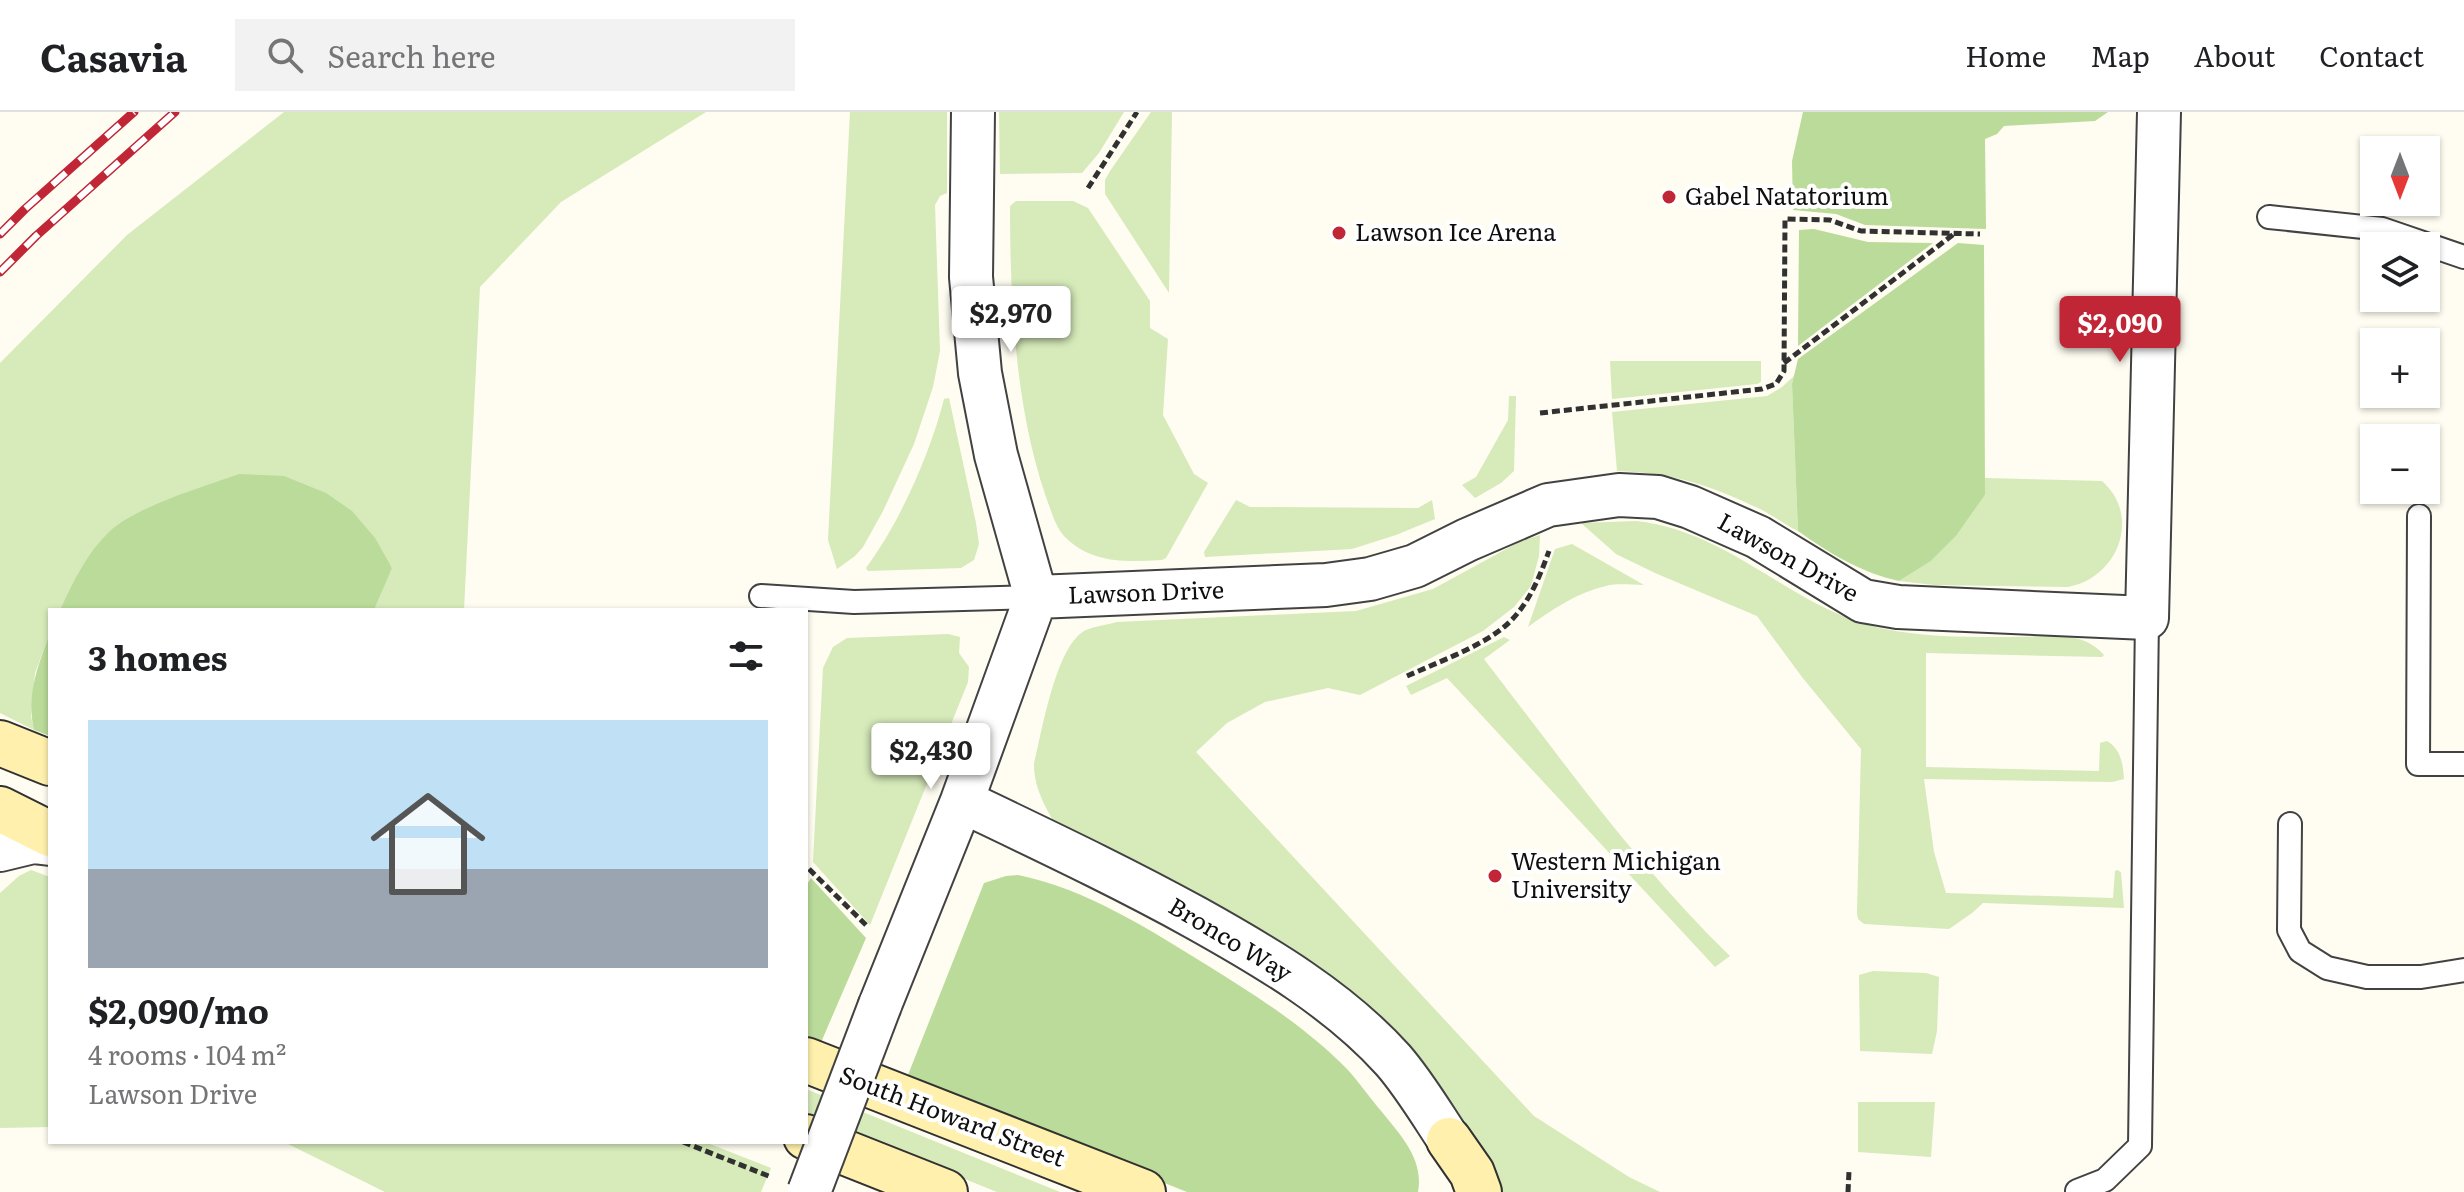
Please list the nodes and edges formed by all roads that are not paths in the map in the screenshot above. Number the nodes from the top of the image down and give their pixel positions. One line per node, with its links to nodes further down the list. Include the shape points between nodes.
1 (973, 112): 7 (street, Lawson Drive, via 971,277 980,373 996,455)
2 (2159, 112): 8 (street)
3 (2269, 217): 4 (lane, via 2382,229)
4 (2464, 257)
5 (2419, 516): 11 (lane, via 2418,764)
6 (761, 596): 7 (lane, via 854,602)
7 (1036, 597): 8 (street, Lawson Drive, via 1370,579 1415,566 1548,505 1619,495 1658,497 1690,507 1758,537 1863,601); 12 (street, Lawson Drive)
8 (2147, 618): 23 (lane, via 2140,1146 2105,1180)
9 (0, 743): 10 (street)
10 (48, 762)
11 (2464, 764)
12 (962, 801): 21 (street, Bronco Way, via 1157,897 1300,981 1393,1061); 22 (street, Lawson Drive, bridge, via 880,1005)
13 (0, 809): 15 (street)
14 (2290, 824): 18 (lane, via 2289,930 2300,951 2327,968 2367,977)
15 (48, 833)
16 (48, 844): 17 (street)
17 (0, 850)
18 (2464, 970)
19 (808, 1061): 25 (street, South Howard Street)
20 (808, 1138): 24 (street)
21 (1449, 1140): 26 (street); 27 (street)
22 (794, 1186)
23 (2077, 1191)
24 (945, 1192)
25 (1143, 1192)
26 (1448, 1192)
27 (1479, 1192)

